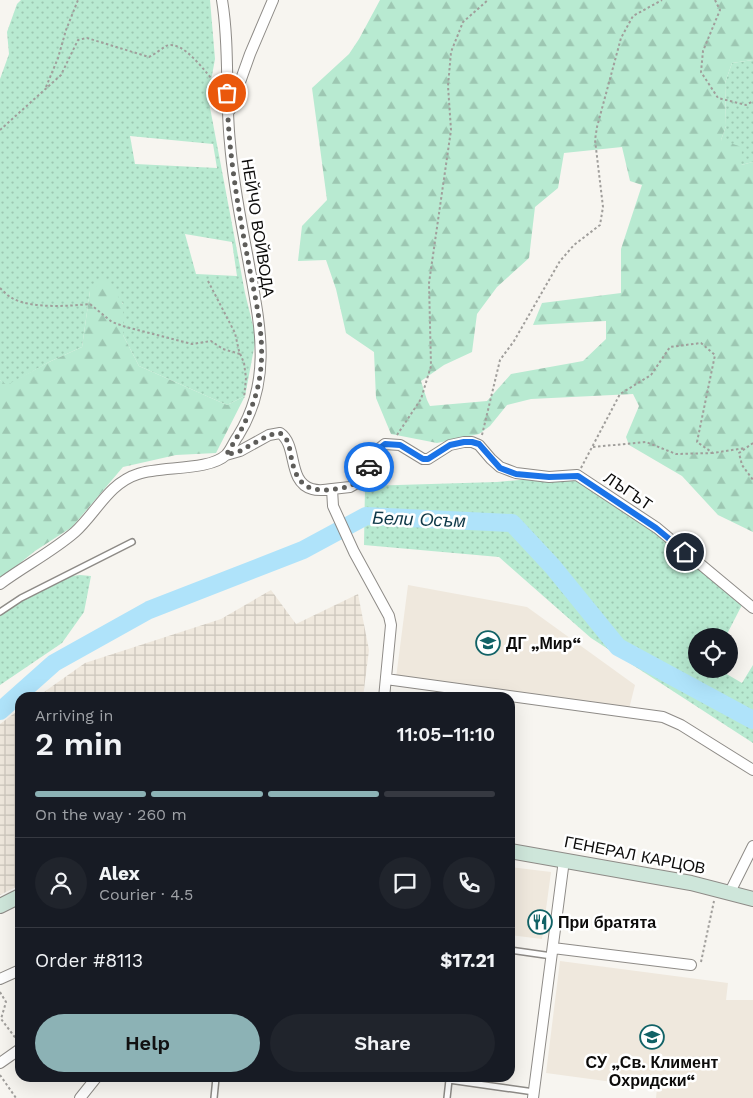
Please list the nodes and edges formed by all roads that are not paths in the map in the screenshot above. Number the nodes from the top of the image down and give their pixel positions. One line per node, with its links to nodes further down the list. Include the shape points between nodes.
1 (222, 0): 3 (street, НЕЙЧО ВОЙВОДА, via 228,61)
2 (273, 0): 3 (street)
3 (228, 116): 4 (street, НЕЙЧО ВОЙВОДА, via 235,188 262,337 260,375 254,401 243,428)
4 (226, 455): 5 (street, via 280,433 288,440 292,461 305,486 313,490); 7 (street, via 197,466 153,470 123,480 76,532)
5 (332, 490): 8 (street, ЛЪГЪТ, via 359,482 385,444 400,445 423,459 450,445 464,442 479,444 500,468 516,474 578,476 656,528); 10 (street, via 333,506 339,520 389,616)
6 (132, 542): 9 (lane, via 21,598)
7 (0, 584)
8 (753, 608)
9 (0, 612)
10 (386, 679): 11 (street); 12 (street)
11 (385, 692)
12 (481, 692)
13 (515, 697): 14 (street, via 663,717)
14 (753, 770)
15 (753, 846): 18 (street)
16 (515, 852): 17 (main road, ГЕНЕРАЛ КАРЦОВ)
17 (564, 860): 18 (main road, ГЕНЕРАЛ КАРЦОВ); 23 (street)
18 (730, 892): 20 (main road, ГЕНЕРАЛ КАРЦОВ)
19 (15, 898): 21 (main road)
20 (753, 899)
21 (0, 906)
22 (515, 950): 23 (lane)
23 (552, 952): 24 (street); 33 (street)
24 (695, 966)
25 (15, 972): 26 (street)
26 (0, 979)
27 (15, 1052): 28 (street)
28 (0, 1063)
29 (93, 1082): 34 (street)
30 (216, 1082): 35 (lane)
31 (449, 1082): 36 (lane)
32 (460, 1082): 33 (lane)
33 (534, 1095)
34 (80, 1098)
35 (214, 1098)
36 (446, 1098)

